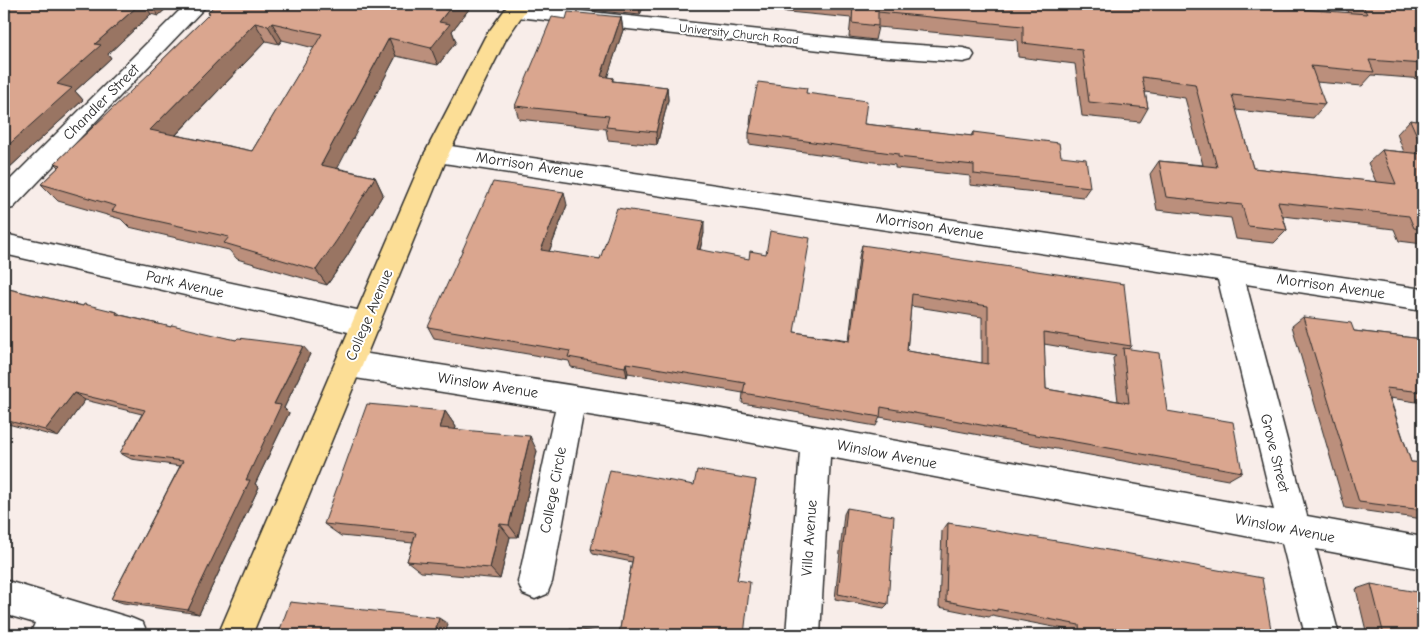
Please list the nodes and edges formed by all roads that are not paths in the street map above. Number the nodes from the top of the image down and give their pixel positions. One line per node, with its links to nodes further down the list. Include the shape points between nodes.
1 (198, 4): 5 (street, Chandler Street)
2 (517, 8): 3 (street, University Church Road, via 875,49); 4 (main road, College Avenue, via 481,63)
3 (963, 55)
4 (437, 152): 7 (street, Morrison Avenue); 9 (main road, College Avenue)
5 (4, 201)
6 (4, 244): 9 (street, Park Avenue)
7 (1229, 271): 8 (street, Morrison Avenue); 13 (street, Grove Street)
8 (1423, 300)
9 (366, 324): 10 (main road, College Avenue)
10 (349, 364): 11 (street, Winslow Avenue); 19 (main road, College Avenue)
11 (573, 398): 12 (street, Winslow Avenue); 15 (street, College Circle)
12 (816, 440): 13 (street, Winslow Avenue); 20 (street, Villa Avenue)
13 (1295, 529): 14 (street, Winslow Avenue); 21 (street, Grove Street)
14 (1423, 553)
15 (535, 582)
16 (4, 597): 17 (street)
17 (54, 625): 18 (street)
18 (131, 635)
19 (235, 635)
20 (803, 635)
21 (1322, 635)

